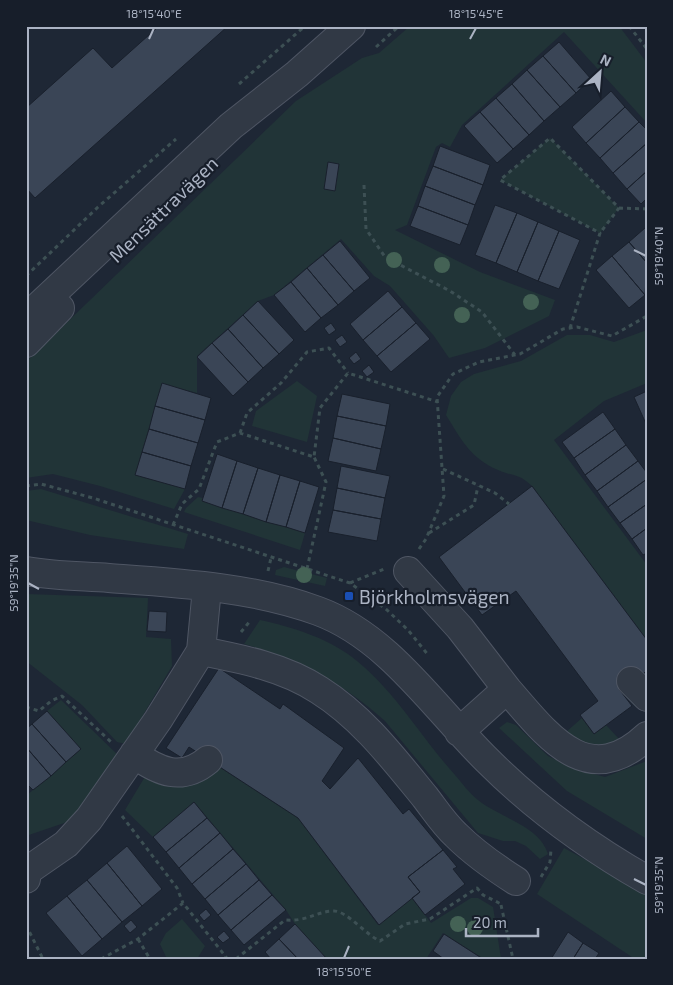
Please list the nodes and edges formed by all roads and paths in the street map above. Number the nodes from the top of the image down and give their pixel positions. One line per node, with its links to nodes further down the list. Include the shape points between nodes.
1 (351, 26): 6 (street, Mensättravägen)
2 (398, 26): 4 (path)
3 (629, 26): 5 (path)
4 (376, 47)
5 (647, 49)
6 (297, 74): 12 (street, Mensättravägen, via 231,126); 14 (street, Mensättravägen, via 241,135)
7 (364, 185): 15 (path, via 366,229 385,257 482,312)
8 (619, 208): 9 (path); 10 (path); 10 (path, via 550,138 500,180)
9 (647, 209)
10 (600, 233): 13 (path)
11 (647, 316): 13 (path, via 612,336)
12 (26, 318)
13 (570, 328): 15 (path)
14 (26, 343)
15 (515, 355): 17 (path, via 479,362 453,374 437,397)
16 (348, 373): 17 (path); 18 (path, via 329,348 307,352 281,383 247,413); 19 (path, via 320,408)
17 (438, 402): 20 (path)
18 (240, 433): 19 (path); 24 (path, via 217,442 199,489 182,504)
19 (314, 457): 29 (path, via 326,482)
20 (443, 469): 22 (path); 25 (path, via 444,496)
21 (26, 486): 24 (path, via 41,484)
22 (478, 486): 23 (path); 25 (path, via 474,506)
23 (509, 504)
24 (172, 525): 26 (path)
25 (429, 533): 28 (path)
26 (271, 558): 29 (path); 32 (path)
27 (26, 561): 31 (street)
28 (403, 565): 29 (path, via 350,583); 37 (street, via 460,628)
29 (307, 569)
30 (26, 571): 31 (street)
31 (78, 576): 33 (street)
32 (267, 576)
33 (206, 588): 36 (street); 39 (street, via 281,600 349,626 387,656)
34 (255, 615): 35 (path)
35 (237, 637)
36 (201, 651): 41 (street); 47 (street, via 269,667 318,689 337,702 379,742 454,834 480,858)
37 (507, 689): 39 (street); 40 (street, via 560,744 576,755 603,761 620,756)
38 (26, 707): 41 (path, via 39,711 62,696)
39 (459, 732): 46 (street, via 549,815)
40 (647, 736)
41 (132, 757): 42 (street, via 157,770 170,772 193,771); 45 (street, via 66,844)
42 (208, 760)
43 (116, 808): 49 (path, via 176,888)
44 (550, 846): 47 (path, via 550,862)
45 (27, 875)
46 (647, 880)
47 (526, 883)
48 (477, 888): 57 (path, via 430,919 405,924 380,941 335,911 299,921 285,920)
49 (183, 903): 52 (path); 53 (path)
50 (501, 905): 58 (path)
51 (26, 925): 54 (path)
52 (138, 939): 55 (path); 56 (path)
53 (226, 958)
54 (43, 959)
55 (101, 959)
56 (150, 959)
57 (236, 959)
58 (513, 959)

